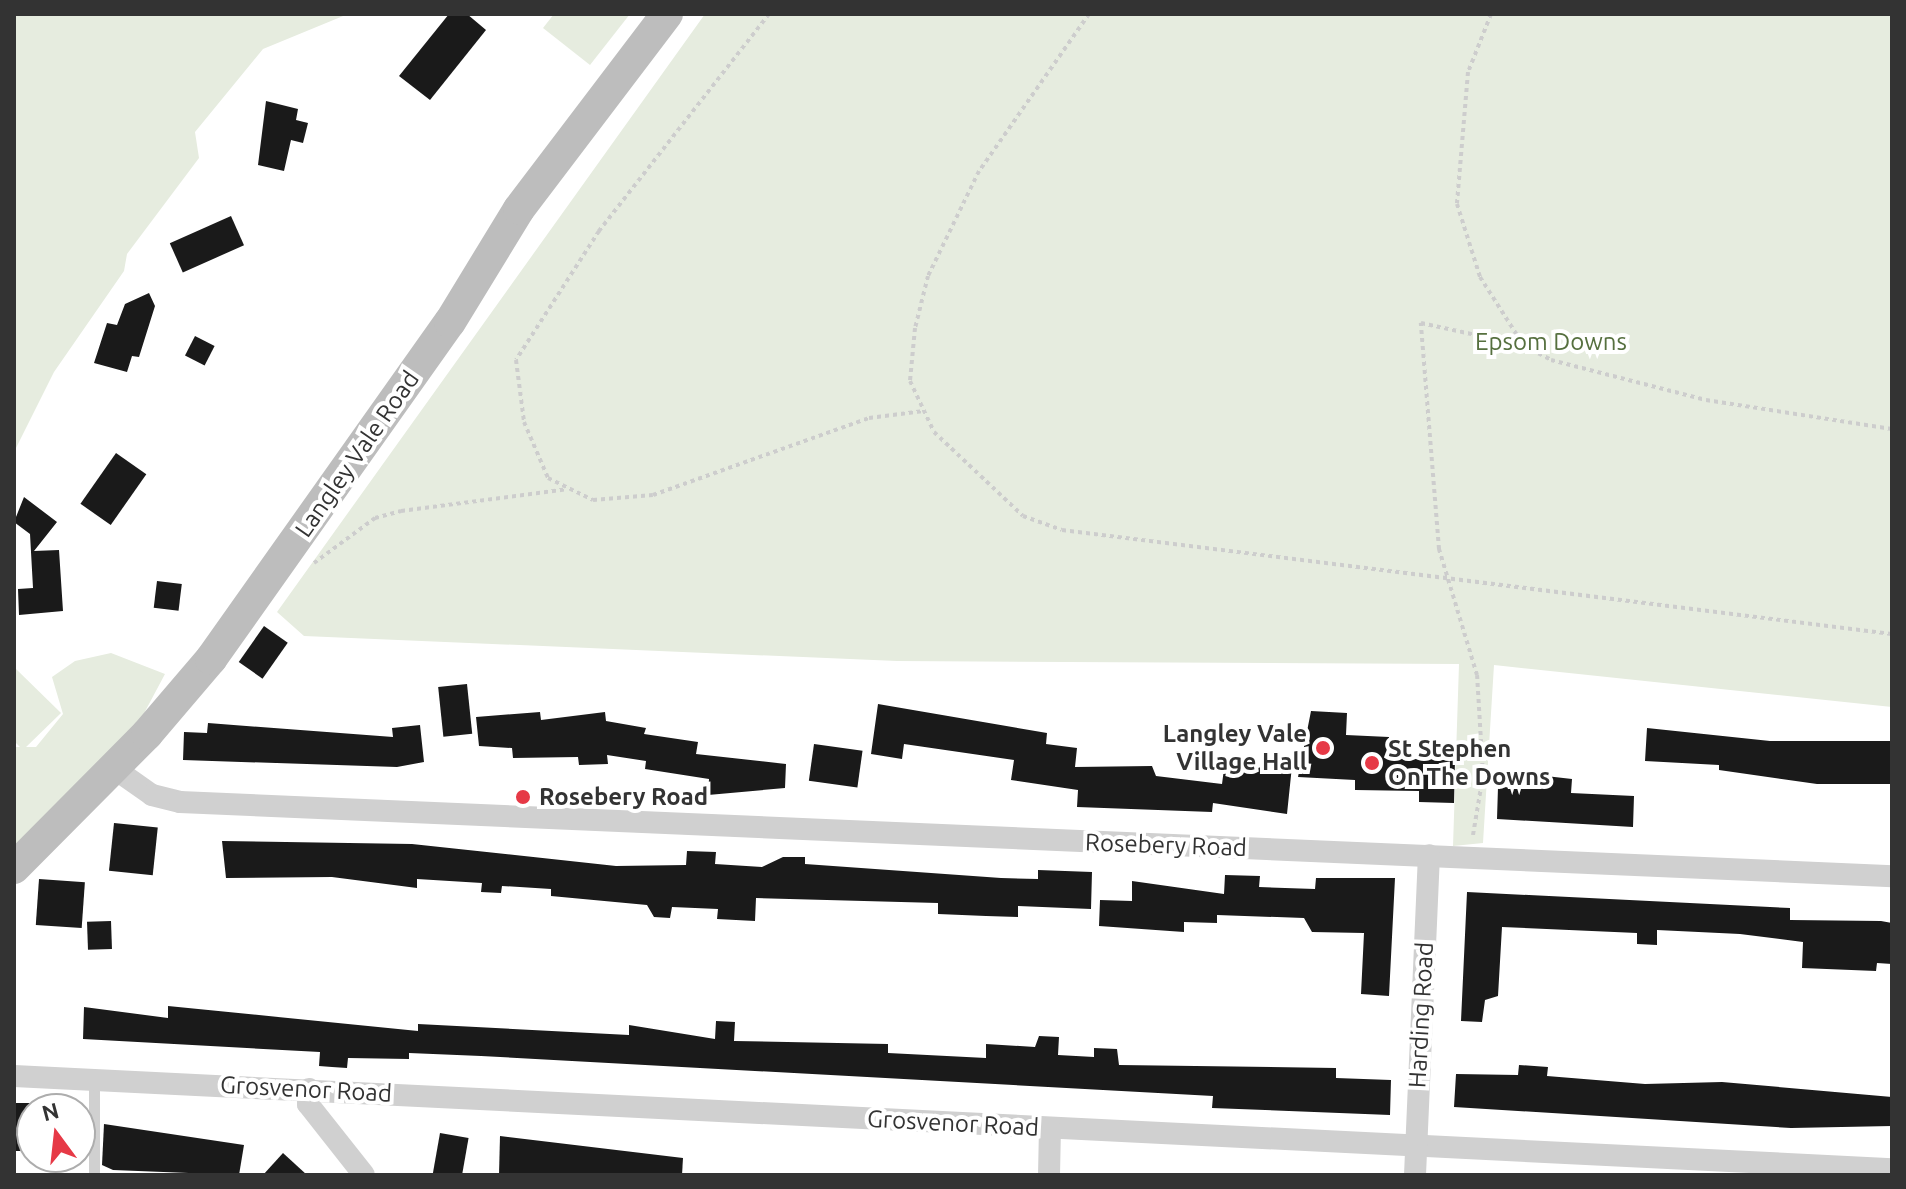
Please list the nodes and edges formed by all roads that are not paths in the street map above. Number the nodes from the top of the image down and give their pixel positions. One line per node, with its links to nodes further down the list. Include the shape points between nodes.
1 (667, 14): 2 (street, Langley Vale Road, via 519,209 288,552 201,670)
2 (115, 769): 3 (street, Rosebery Road, via 152,795 180,802); 4 (street, Langley Vale Road)
3 (1429, 855): 5 (street, Rosebery Road); 10 (street, Harding Road)
4 (14, 868)
5 (1892, 876)
6 (14, 1076): 7 (street, Grosvenor Road)
7 (94, 1079): 8 (street, Grosvenor Road); 12 (lane)
8 (309, 1089): 9 (street, Grosvenor Road); 13 (street, via 308,1104)
9 (1050, 1128): 10 (street, Grosvenor Road); 14 (street)
10 (1416, 1145): 11 (street, Grosvenor Road); 15 (street, Harding Road)
11 (1892, 1169)
12 (94, 1175)
13 (364, 1175)
14 (1049, 1175)
15 (1415, 1175)

